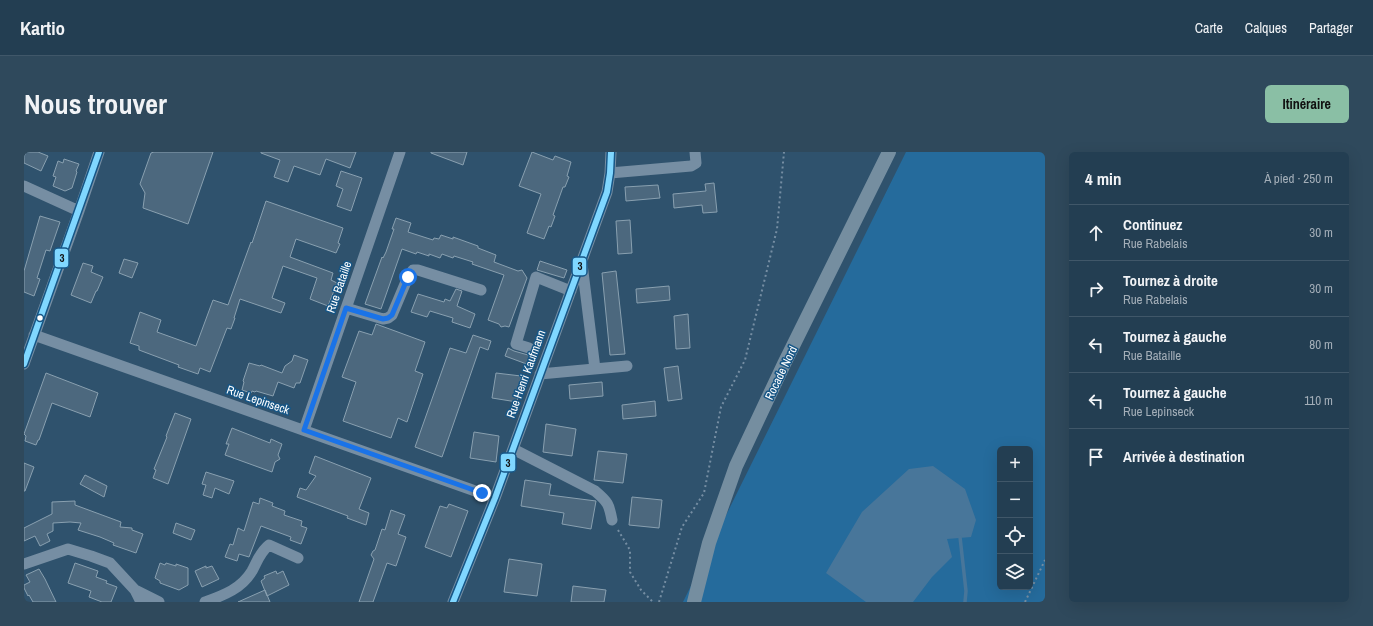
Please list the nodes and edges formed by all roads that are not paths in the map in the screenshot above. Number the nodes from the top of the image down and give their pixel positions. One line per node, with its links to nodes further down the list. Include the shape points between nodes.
1 (99, 152): 8 (street)
2 (400, 152): 12 (street, Rue Bataille)
3 (612, 152): 6 (street, Rue Henri Kaufmann)
4 (695, 152): 6 (street, via 696,162 691,166)
5 (889, 152): 30 (main road, Rocade Nord, via 736,466 709,542)
6 (610, 172): 9 (street, Rue Henri Kaufmann, via 607,192)
7 (24, 186): 8 (street)
8 (79, 211): 13 (street)
9 (582, 261): 11 (street, Rue Henri Kaufmann); 17 (street)
10 (481, 290): 12 (street, via 413,270 392,315 388,318 383,319)
11 (571, 291): 14 (street, via 536,277 516,344); 18 (street, Rue Henri Kaufmann)
12 (346, 308): 19 (street, Rue Bataille)
13 (34, 335): 15 (street); 19 (street, Rue Lepinseck)
14 (529, 348)
15 (24, 364)
16 (627, 366): 17 (street)
17 (595, 369): 18 (street)
18 (540, 374): 20 (street, Rue Henri Kaufmann)
19 (304, 430): 21 (street, Rue Lepinseck)
20 (513, 449): 21 (street, Rue Henri Kaufmann); 22 (street, via 595,492 606,500)
21 (495, 498): 29 (street, Rue Henri Kaufmann)
22 (612, 520)
23 (298, 558): 28 (street, via 269,545 262,550 252,572 242,584 228,594)
24 (24, 564): 25 (street, via 68,549 110,563)
25 (135, 590): 26 (street); 27 (street)
26 (141, 602)
27 (159, 602)
28 (206, 602)
29 (453, 602)
30 (694, 602)

